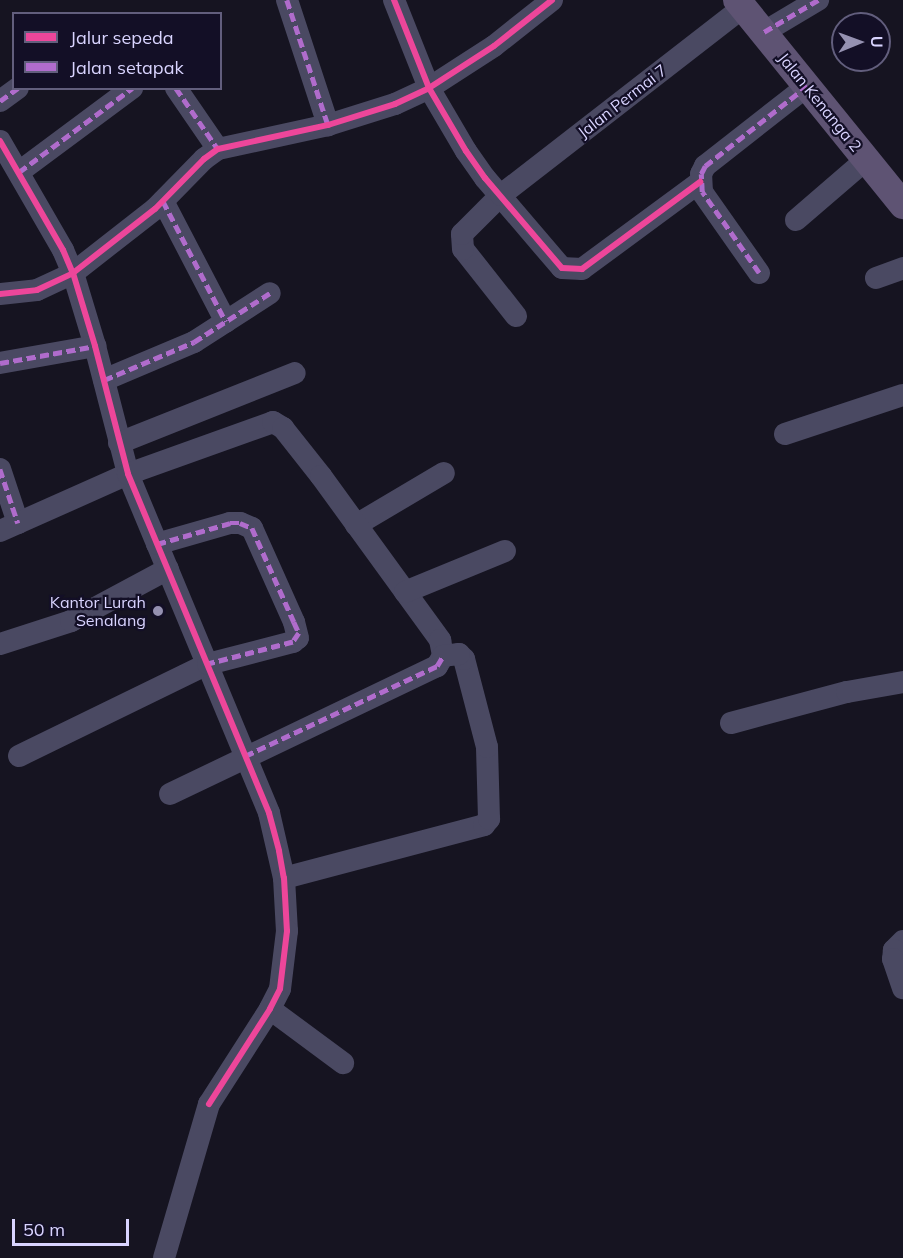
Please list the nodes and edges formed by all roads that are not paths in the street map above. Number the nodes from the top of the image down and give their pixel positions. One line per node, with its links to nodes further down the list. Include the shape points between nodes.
1 (287, 0): 13 (street)
2 (394, 0): 8 (street)
3 (552, 0): 8 (street, via 494,46)
4 (818, 0): 6 (street)
5 (740, 4): 6 (main road, Jalan Kenanga 2); 19 (street, Jalan Permai 7)
6 (764, 32): 7 (main road, Jalan Kenanga 2)
7 (807, 86): 16 (main road, Jalan Kenanga 2); 18 (street, via 705,166)
8 (429, 88): 13 (street, via 395,104); 19 (street, via 472,160)
9 (15, 90): 12 (street)
10 (129, 90): 17 (street)
11 (177, 90): 15 (street)
12 (0, 101)
13 (328, 125): 15 (street)
14 (0, 141): 17 (street)
15 (218, 149): 20 (street)
16 (867, 159): 21 (main road, Jalan Kenanga 2); 22 (street)
17 (19, 172): 24 (street)
18 (700, 182): 19 (street, via 582,269 562,268); 25 (street, via 702,192)
19 (501, 195): 29 (street, Jalan Permai 7, via 462,234 462,242 463,249)
20 (163, 201): 24 (street); 30 (street)
21 (903, 204)
22 (796, 220)
23 (903, 268): 26 (street)
24 (73, 273): 28 (street, via 37,290); 31 (street)
25 (759, 273)
26 (876, 278)
27 (270, 292): 30 (street)
28 (0, 294)
29 (516, 316)
30 (226, 321): 34 (street, via 187,346)
31 (95, 346): 32 (street); 34 (street)
32 (0, 363)
33 (296, 373): 37 (street)
34 (104, 380): 37 (street)
35 (903, 395): 36 (street)
36 (785, 434)
37 (119, 443): 40 (street)
38 (0, 469): 42 (street)
39 (444, 473): 41 (street)
40 (128, 474): 41 (street, via 273,422 284,428); 42 (street); 43 (street)
41 (356, 525): 46 (street)
42 (9, 527)
43 (157, 544): 45 (street); 49 (street, via 230,523 240,522 252,528 299,633 293,642)
44 (505, 551): 46 (street)
45 (168, 569): 47 (street, via 71,621); 49 (street)
46 (405, 592): 48 (street, via 440,640)
47 (0, 644)
48 (443, 656): 53 (street, via 438,666); 55 (street, via 459,654 464,658 488,747 489,819 484,825)
49 (208, 664): 52 (street); 53 (street)
50 (903, 682): 51 (street, via 847,692)
51 (731, 723)
52 (19, 756)
53 (245, 756): 54 (street); 55 (street, via 269,813)
54 (170, 794)
55 (284, 878): 58 (street, via 285,967)
56 (903, 941): 57 (street, via 894,950 893,959)
57 (903, 988)
58 (270, 1009): 59 (street); 60 (street, via 208,1104)
59 (343, 1063)
60 (164, 1258)

